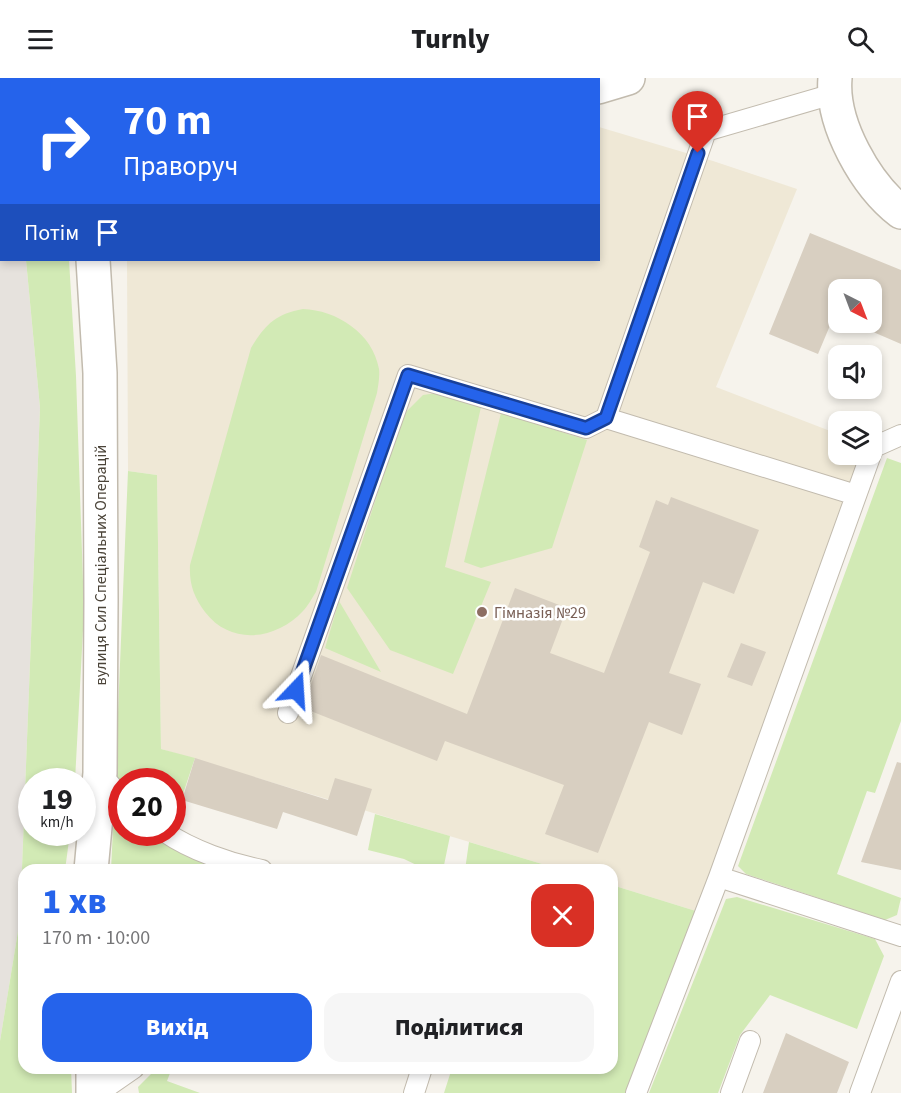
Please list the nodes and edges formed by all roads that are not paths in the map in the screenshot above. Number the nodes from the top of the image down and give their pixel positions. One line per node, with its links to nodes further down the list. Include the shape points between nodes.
1 (628, 78): 2 (street)
2 (600, 86)
3 (834, 86): 4 (street, via 850,147 886,200); 6 (lane, via 706,131)
4 (901, 212)
5 (93, 261): 12 (street, вулиця Сил Спеціальних Операцій, via 100,373)
6 (606, 418): 10 (lane); 11 (lane, via 586,428 408,375)
7 (901, 435): 8 (lane)
8 (882, 443)
9 (866, 465): 10 (lane)
10 (855, 495): 17 (lane)
11 (288, 713)
12 (100, 773): 13 (lane); 15 (street, вулиця Сил Спеціальних Операцій)
13 (108, 782)
14 (186, 844): 16 (lane)
15 (91, 864)
16 (236, 864)
17 (719, 878): 18 (lane); 27 (lane)
18 (901, 936)
19 (901, 981): 29 (lane)
20 (750, 1041): 28 (lane)
21 (93, 1074): 24 (street)
22 (125, 1074): 25 (lane)
23 (420, 1074): 26 (lane)
24 (93, 1093)
25 (98, 1093)
26 (414, 1093)
27 (636, 1093)
28 (731, 1093)
29 (860, 1093)

